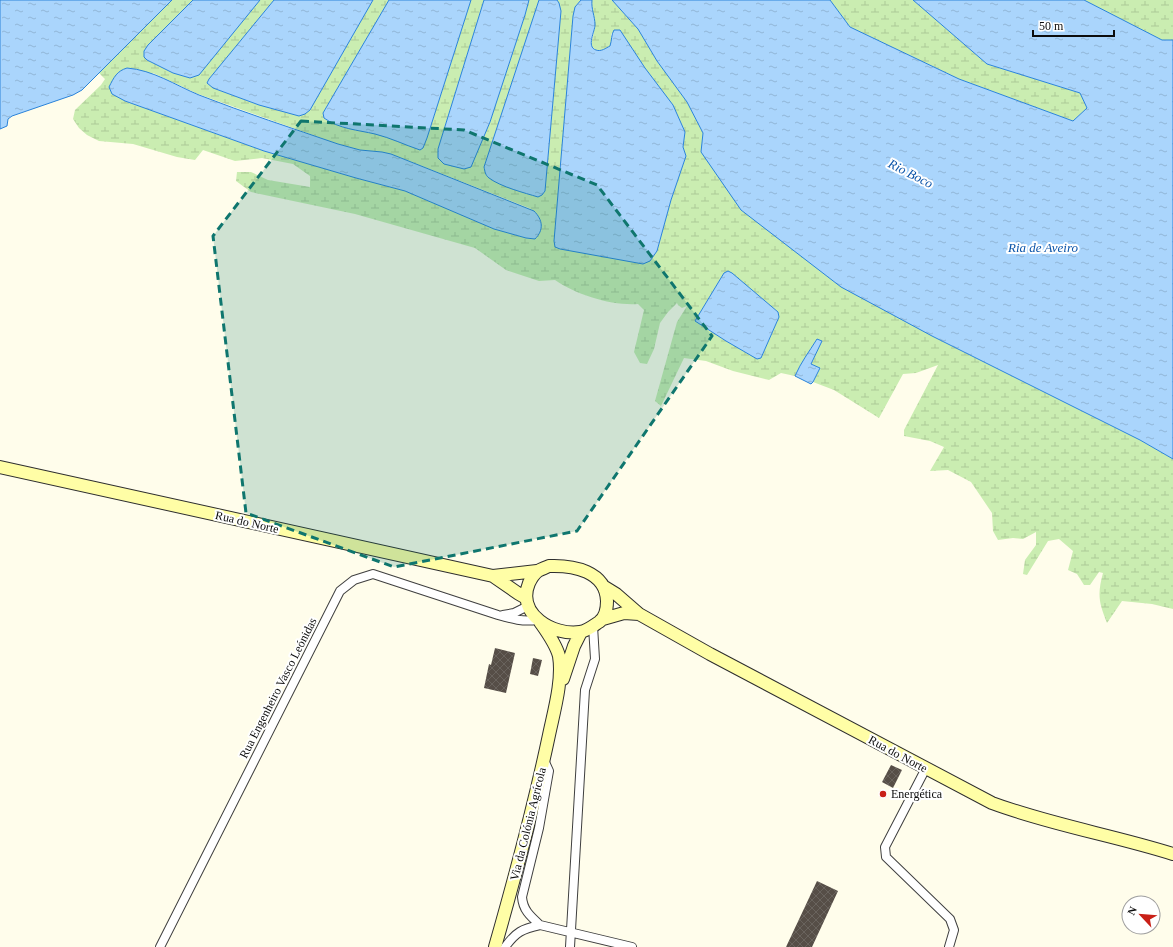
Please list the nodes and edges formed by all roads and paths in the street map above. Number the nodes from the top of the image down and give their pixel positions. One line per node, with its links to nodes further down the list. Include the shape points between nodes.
1 (0, 467): 3 (main road, Rua do Norte)
2 (537, 571): 3 (main road, Rua do Norte); 4 (main road, via 549,566 575,568 596,576); 5 (main road, via 526,590)
3 (493, 576): 5 (main road, Rua do Norte)
4 (604, 586): 6 (main road, Rua do Norte); 8 (main road, via 607,608)
5 (527, 602): 7 (street, via 514,613); 9 (main road)
6 (639, 614): 8 (main road); 14 (main road, Rua do Norte)
7 (498, 615): 9 (street, Rua Engenheiro Vasco Leónidas, via 517,620); 18 (street, Rua Engenheiro Vasco Leónidas, via 373,574 354,580 340,591)
8 (604, 618): 10 (main road)
9 (538, 621): 11 (main road, via 561,631); 12 (main road, Via da Colónia Agrícola, via 551,638 558,655 560,669)
10 (593, 626): 11 (main road); 17 (street, via 595,659 585,690)
11 (581, 632): 12 (main road, Via da Colónia Agrícola)
12 (557, 699): 13 (main road, Via da Colónia Agrícola)
13 (544, 760): 16 (street, via 549,771 539,828 522,897 528,915); 19 (main road, Via da Colónia Agrícola, via 522,852)
14 (926, 768): 15 (main road, Rua do Norte, via 992,803 1021,814); 23 (street, via 885,847 886,857 950,919 954,930)
15 (1173, 854)
16 (540, 925): 17 (street); 20 (street, via 526,928 514,935)
17 (570, 931): 21 (street); 22 (street)
18 (160, 947)
19 (495, 947)
20 (505, 947)
21 (570, 947)
22 (632, 947)
23 (949, 947)

